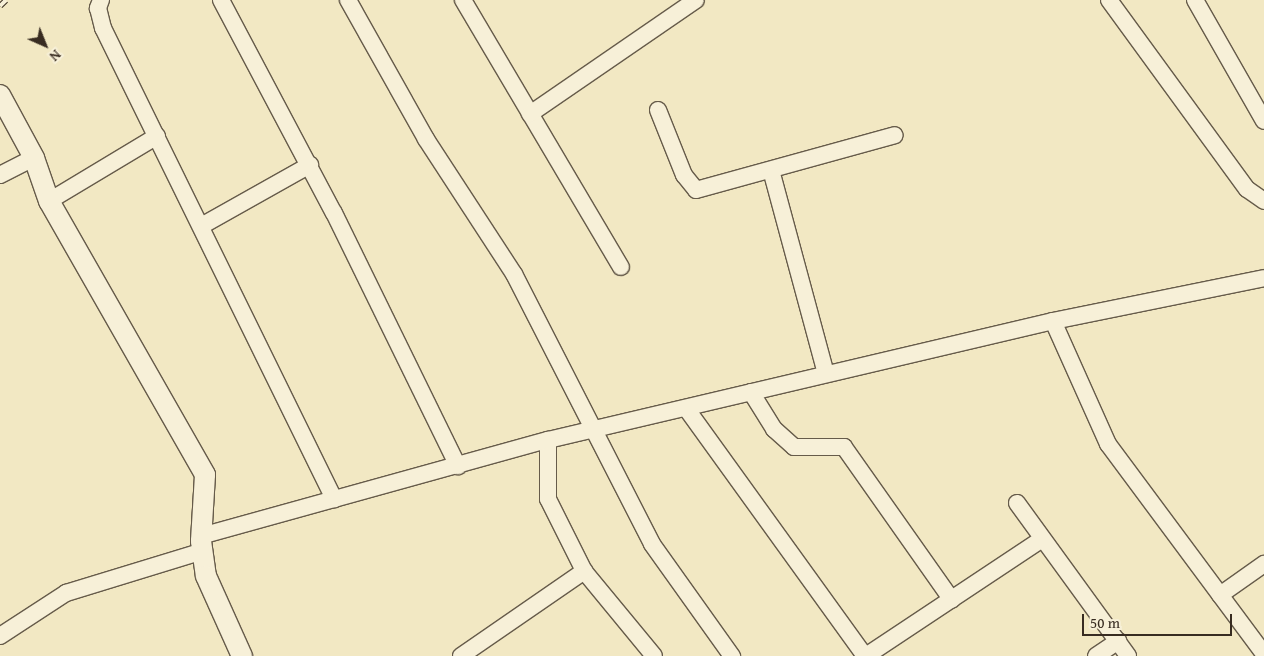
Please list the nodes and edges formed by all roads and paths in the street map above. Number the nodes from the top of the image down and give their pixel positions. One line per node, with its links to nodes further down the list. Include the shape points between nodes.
1 (101, 0): 13 (street, via 98,8 103,28)
2 (221, 0): 15 (street)
3 (349, 0): 27 (street, via 426,139 514,274)
4 (463, 0): 10 (street)
5 (696, 0): 10 (street)
6 (1109, 0): 19 (street, via 1247,189)
7 (1195, 0): 11 (street)
8 (0, 95): 14 (street)
9 (658, 110): 16 (street, via 694,189)
10 (530, 114): 21 (street)
11 (1264, 121)
12 (895, 135): 16 (street)
13 (157, 136): 18 (street); 20 (street)
14 (34, 158): 17 (street); 18 (street)
15 (310, 165): 20 (street); 29 (street)
16 (771, 170): 24 (street)
17 (0, 175)
18 (49, 201): 33 (street, via 205,475)
19 (1264, 201)
20 (203, 225): 30 (street)
21 (621, 267)
22 (1264, 278): 23 (street)
23 (1053, 321): 24 (street); 36 (street, via 1108,444)
24 (826, 374): 25 (street)
25 (751, 392): 26 (street); 37 (street, via 774,429 794,447 844,447)
26 (686, 408): 27 (street); 45 (street)
27 (595, 432): 28 (street); 44 (street, via 622,494 652,544)
28 (548, 440): 29 (street); 35 (street, via 548,499)
29 (458, 466): 30 (street)
30 (334, 499): 33 (street)
31 (1017, 504): 32 (street)
32 (1042, 540): 37 (street); 39 (street)
33 (202, 543): 38 (street, via 66,593); 42 (street, via 206,576)
34 (1264, 564): 36 (street)
35 (584, 571): 40 (street); 43 (street)
36 (1220, 595): 41 (street)
37 (952, 600): 45 (street)
38 (0, 636)
39 (1118, 642): 46 (street); 47 (street)
40 (470, 654)
41 (1264, 654)
42 (242, 656)
43 (654, 656)
44 (732, 656)
45 (866, 656)
46 (1096, 656)
47 (1128, 656)

